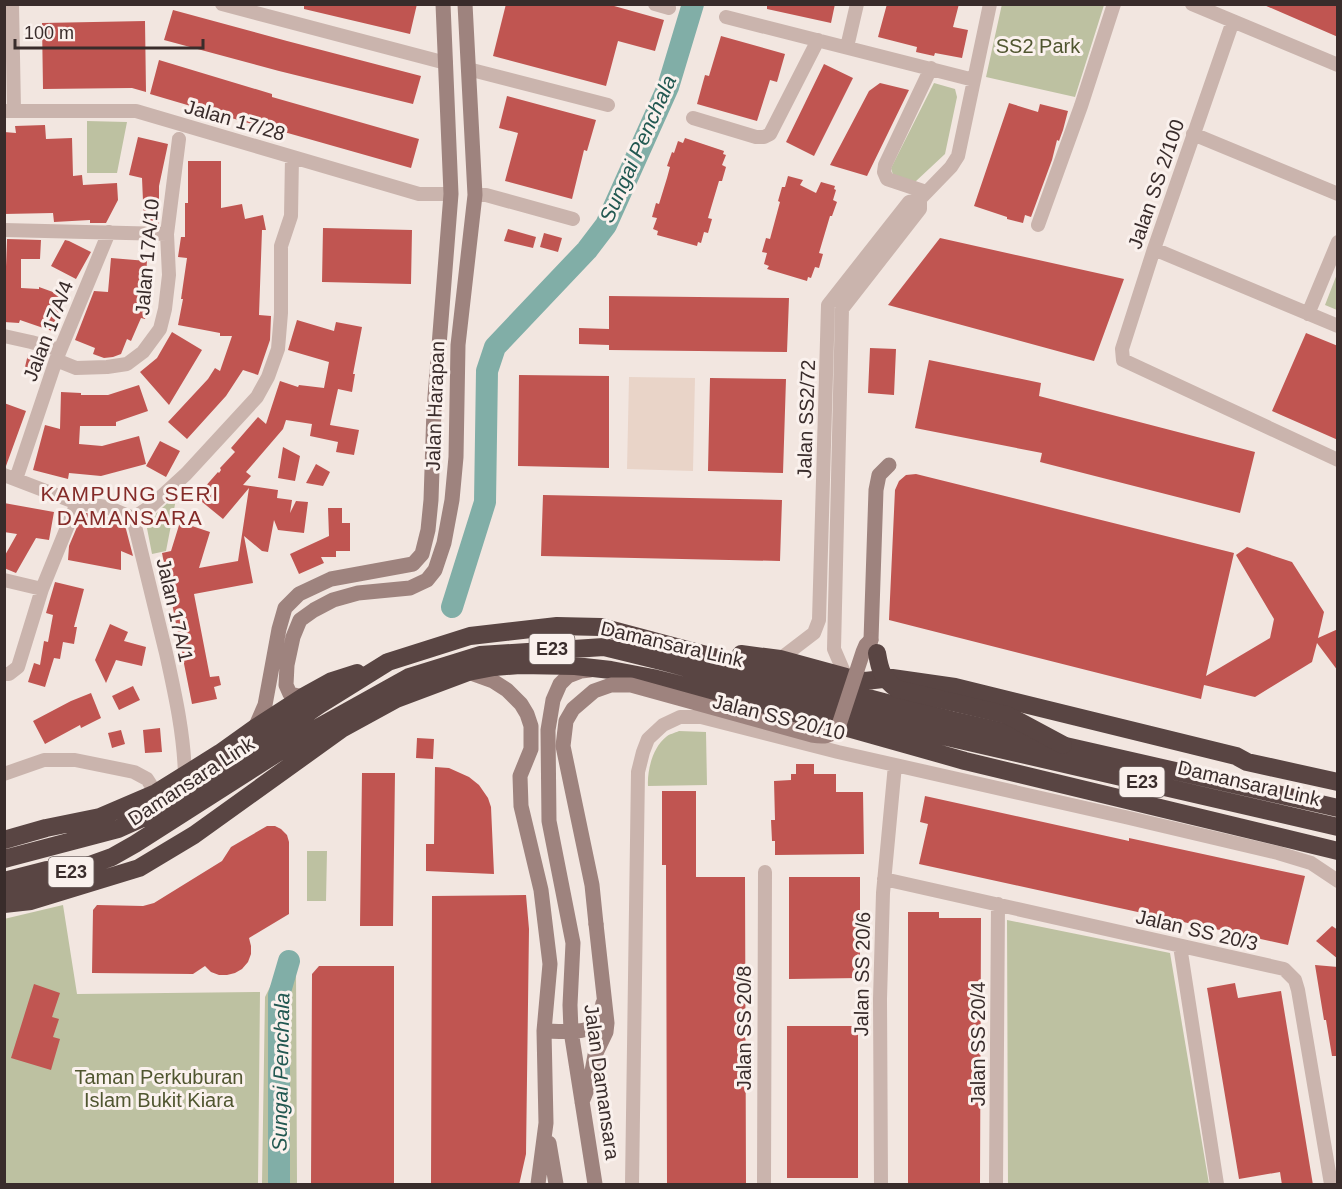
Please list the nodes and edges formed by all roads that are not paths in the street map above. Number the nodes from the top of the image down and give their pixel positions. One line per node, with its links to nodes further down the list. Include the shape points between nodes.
1 (12, 4): 19 (street)
2 (222, 4): 13 (street)
3 (443, 4): 13 (main road)
4 (465, 4): 15 (main road, Jalan Harapan)
5 (857, 4): 12 (street)
6 (990, 4): 17 (street, Jalan SS2/72)
7 (1114, 4): 29 (street)
8 (1192, 4): 10 (street)
9 (726, 17): 11 (street)
10 (1233, 21): 14 (street); 21 (street, Jalan SS 2/100)
11 (818, 40): 12 (street); 20 (street, via 770,134 756,137)
12 (847, 47): 16 (street)
13 (446, 63): 24 (main road)
14 (1338, 65)
15 (468, 69): 18 (street); 26 (main road, Jalan Harapan)
16 (931, 69): 17 (street); 27 (street, via 884,172 887,179)
17 (974, 80): 27 (street, Jalan SS2/72, via 958,156)
18 (608, 105)
19 (8, 110): 23 (street, Jalan 17/28, via 136,111)
20 (693, 118)
21 (1193, 135): 25 (street); 34 (street, Jalan SS 2/100)
22 (179, 139): 32 (street, Jalan 17A/10)
23 (292, 157): 24 (street, Jalan 17/28, via 419,194); 44 (street, via 291,216 281,246 279,349 268,377 257,397 186,474)
24 (451, 194): 57 (main road, via 429,530 422,554 413,564 331,579 299,594 285,608 264,705)
25 (1338, 194)
26 (475, 195): 28 (street); 55 (main road, Jalan Harapan, via 458,345 454,479 440,558 435,570 420,584 333,600 300,620 287,664 286,685 290,694)
27 (923, 196): 35 (street, Jalan SS2/72, via 909,202 897,228)
28 (573, 219)
29 (1038, 225)
30 (4, 230): 31 (street)
31 (109, 232): 32 (street); 39 (street, Jalan 17A/4)
32 (167, 234): 39 (street, Jalan 17A/10, via 169,275 165,309 160,329 143,352 128,364 76,368)
33 (1338, 242): 36 (street)
34 (1154, 249): 36 (street); 40 (street, Jalan SS 2/100, via 1122,349 1123,360)
35 (862, 272): 49 (street, Jalan SS2/72, via 828,305 819,620 814,633); 54 (street, Jalan SS2/72, via 842,309 834,649)
36 (1308, 314): 37 (street)
37 (1338, 326)
38 (4, 336): 39 (street, Jalan 17A/10, via 31,342)
39 (58, 355): 42 (street, Jalan 17A/4)
40 (1338, 460)
41 (889, 465): 47 (main road, via 879,475 876,490)
42 (10, 477): 43 (street)
43 (77, 503): 44 (street, via 107,507); 46 (street)
44 (133, 518): 66 (street, Jalan 17A/1, via 179,711)
45 (4, 580): 46 (street)
46 (42, 589): 53 (street, via 18,668)
47 (871, 640): 60 (highway, bridge, via 880,671 897,689 1007,715); 86 (main road, bridge, via 863,652 838,728 827,736 631,685 611,685 594,691 573,709 566,721 563,746 592,885)
48 (716, 657): 49 (highway, via 732,653); 50 (highway, Damansara Link / E23, via 601,627 557,626 470,636); 58 (highway, Damansara Link / E23)
49 (780, 659): 54 (highway)
50 (388, 662): 55 (highway, via 332,681); 77 (highway, Damansara Link / E23, via 160,810 118,828)
51 (611, 670): 52 (highway, via 520,665); 56 (highway); 70 (main road, Jalan Damansara, via 581,670 568,676 553,700 548,730)
52 (468, 672): 61 (main road, via 493,681 521,704 531,726); 83 (highway, via 396,699 343,728 194,835 139,868 31,900)
53 (4, 674)
54 (846, 677): 62 (highway, via 865,681 892,678 955,687)
55 (303, 696): 57 (highway)
56 (809, 717): 59 (street); 74 (highway, via 965,761)
57 (255, 728): 66 (highway)
58 (949, 729): 60 (highway, Damansara Link / E23, bridge); 71 (highway, Damansara Link / E23); 73 (highway, Damansara Link / E23, via 604,647 480,655 409,677 320,726)
59 (800, 743): 63 (street, Jalan SS 20/10); 96 (street, Jalan SS 20/10, via 701,717 680,717 663,724 648,739 643,752 638,772)
60 (1063, 745): 69 (highway, Damansara Link / E23)
61 (531, 749): 70 (main road, via 536,756 542,802); 88 (main road, via 520,776 521,806 541,890 550,964)
62 (1236, 756): 64 (highway); 67 (highway, via 1247,762)
63 (895, 765): 79 (street, Jalan SS 20/6); 81 (street, Jalan SS 20/10, via 1278,853 1311,862)
64 (1338, 770)
65 (4, 774): 68 (street, via 44,760 75,760 134,772 147,779)
66 (185, 776): 68 (highway)
67 (1338, 782)
68 (156, 794): 72 (highway, via 100,817)
69 (1338, 808)
70 (549, 821): 87 (main road, Jalan Damansara, via 573,944)
71 (1338, 827)
72 (4, 840)
73 (135, 844): 80 (highway); 82 (highway, Damansara Link / E23, via 112,857)
74 (1318, 846): 75 (highway); 76 (highway)
75 (1338, 851)
76 (1338, 856)
77 (4, 859)
78 (765, 872): 97 (street, Jalan SS 20/8)
79 (884, 879): 84 (street, Jalan SS 20/3); 98 (street, Jalan SS 20/6)
80 (4, 881)
81 (1338, 881)
82 (4, 896)
83 (4, 904)
84 (998, 904): 85 (street, Jalan SS 20/3); 99 (street, Jalan SS 20/4)
85 (1180, 946): 100 (street); 101 (street, Jalan SS 20/3, via 1284,969 1295,980)
86 (604, 996): 87 (main road, via 594,1026); 89 (main road, via 606,1032)
87 (571, 1031): 88 (main road); 89 (main road, Jalan Damansara)
88 (544, 1032): 90 (main road)
89 (582, 1102): 91 (main road, Jalan Damansara)
90 (546, 1123): 92 (main road); 93 (main road)
91 (589, 1142): 94 (main road); 95 (main road, Jalan Damansara)
92 (538, 1185)
93 (556, 1185)
94 (584, 1185)
95 (595, 1185)
96 (632, 1185)
97 (764, 1185)
98 (881, 1185)
99 (996, 1185)
100 (1217, 1185)
101 (1331, 1185)

